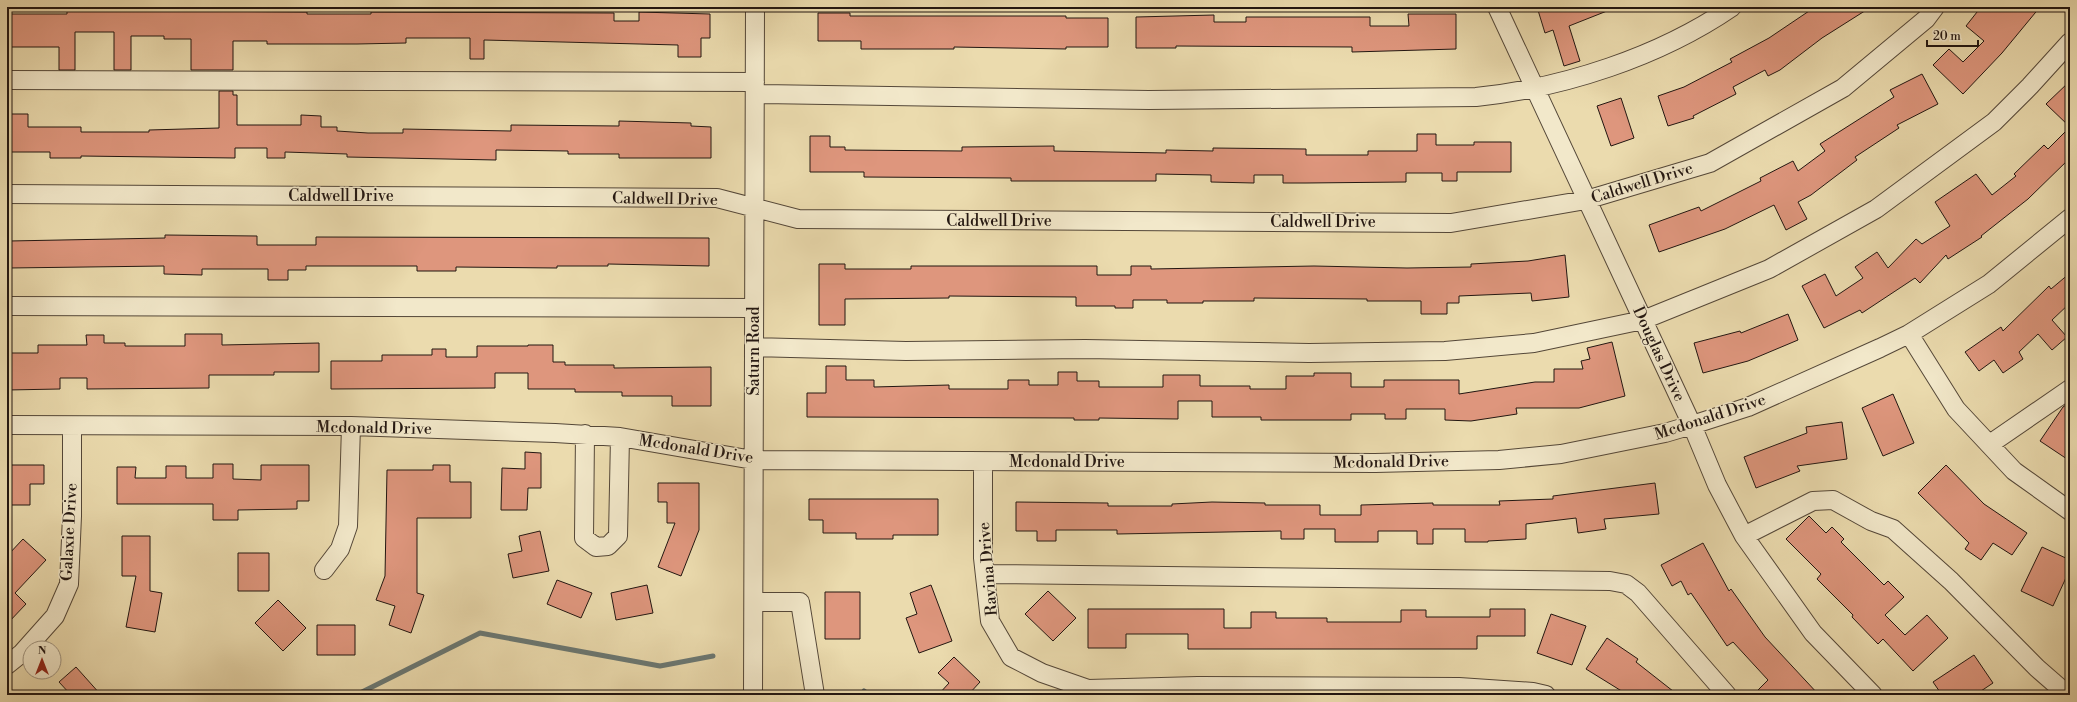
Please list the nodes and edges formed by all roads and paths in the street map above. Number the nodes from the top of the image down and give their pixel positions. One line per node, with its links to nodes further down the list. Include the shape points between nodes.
1 (755, 7): 7 (street, Saturn Road)
2 (1497, 7): 8 (street, Douglas Drive)
3 (1732, 7): 8 (street, via 1695,30 1649,52)
4 (1935, 7): 10 (street, Caldwell Drive, via 1926,19 1843,88 1710,163)
5 (2070, 42): 15 (street, via 1994,122 1876,209 1769,270)
6 (7, 80): 7 (street)
7 (755, 88): 8 (street, via 1149,100 1439,98 1498,95); 11 (street, Saturn Road)
8 (1535, 88): 10 (street, Douglas Drive)
9 (7, 194): 11 (street, Caldwell Drive, via 717,198)
10 (1586, 200): 11 (street, Caldwell Drive, via 1451,223 798,219); 15 (street, Douglas Drive)
11 (755, 208): 14 (street, Saturn Road)
12 (2070, 218): 16 (street, Mcdonald Drive, via 1989,284)
13 (7, 306): 14 (street)
14 (754, 308): 17 (street, Saturn Road)
15 (1643, 320): 17 (street, via 1534,343 1445,351 906,351); 20 (street, Douglas Drive)
16 (1909, 334): 20 (street, Mcdonald Drive, via 1756,403); 25 (street, via 1956,409)
17 (754, 346): 26 (street, Saturn Road)
18 (2070, 389): 25 (street)
19 (7, 425): 21 (street, Mcdonald Drive)
20 (1692, 425): 27 (street, Mcdonald Drive, via 1575,451 1499,460 1375,463); 29 (street, Douglas Drive, via 1717,485)
21 (72, 426): 22 (street, Mcdonald Drive); 33 (street, Galaxie Drive, via 69,584 55,616 22,654)
22 (351, 426): 23 (street, Mcdonald Drive); 30 (street, via 348,526 340,549)
23 (585, 434): 24 (street, Mcdonald Drive); 24 (street, via 584,538 596,547 608,546 618,536)
24 (620, 437): 26 (street, Mcdonald Drive)
25 (1990, 444): 28 (street, via 2014,471)
26 (753, 460): 27 (street, Mcdonald Drive); 32 (street, Saturn Road)
27 (983, 462): 31 (street, Ravina Drive)
28 (2070, 511)
29 (1744, 536): 38 (street, Douglas Drive, via 1813,632); 39 (street, via 1813,500 1832,500 1870,522 1893,529 1951,581 2037,668)
30 (324, 570)
31 (985, 574): 36 (street, Ravina Drive, via 990,621 1012,657 1042,673 1088,689 1198,686 1459,687); 37 (street, via 1610,581 1626,584 1638,593)
32 (754, 602): 34 (street, Saturn Road); 35 (street, via 800,602)
33 (7, 665)
34 (753, 695)
35 (815, 695)
36 (1546, 695)
37 (1727, 695)
38 (1873, 695)
39 (2068, 695)

